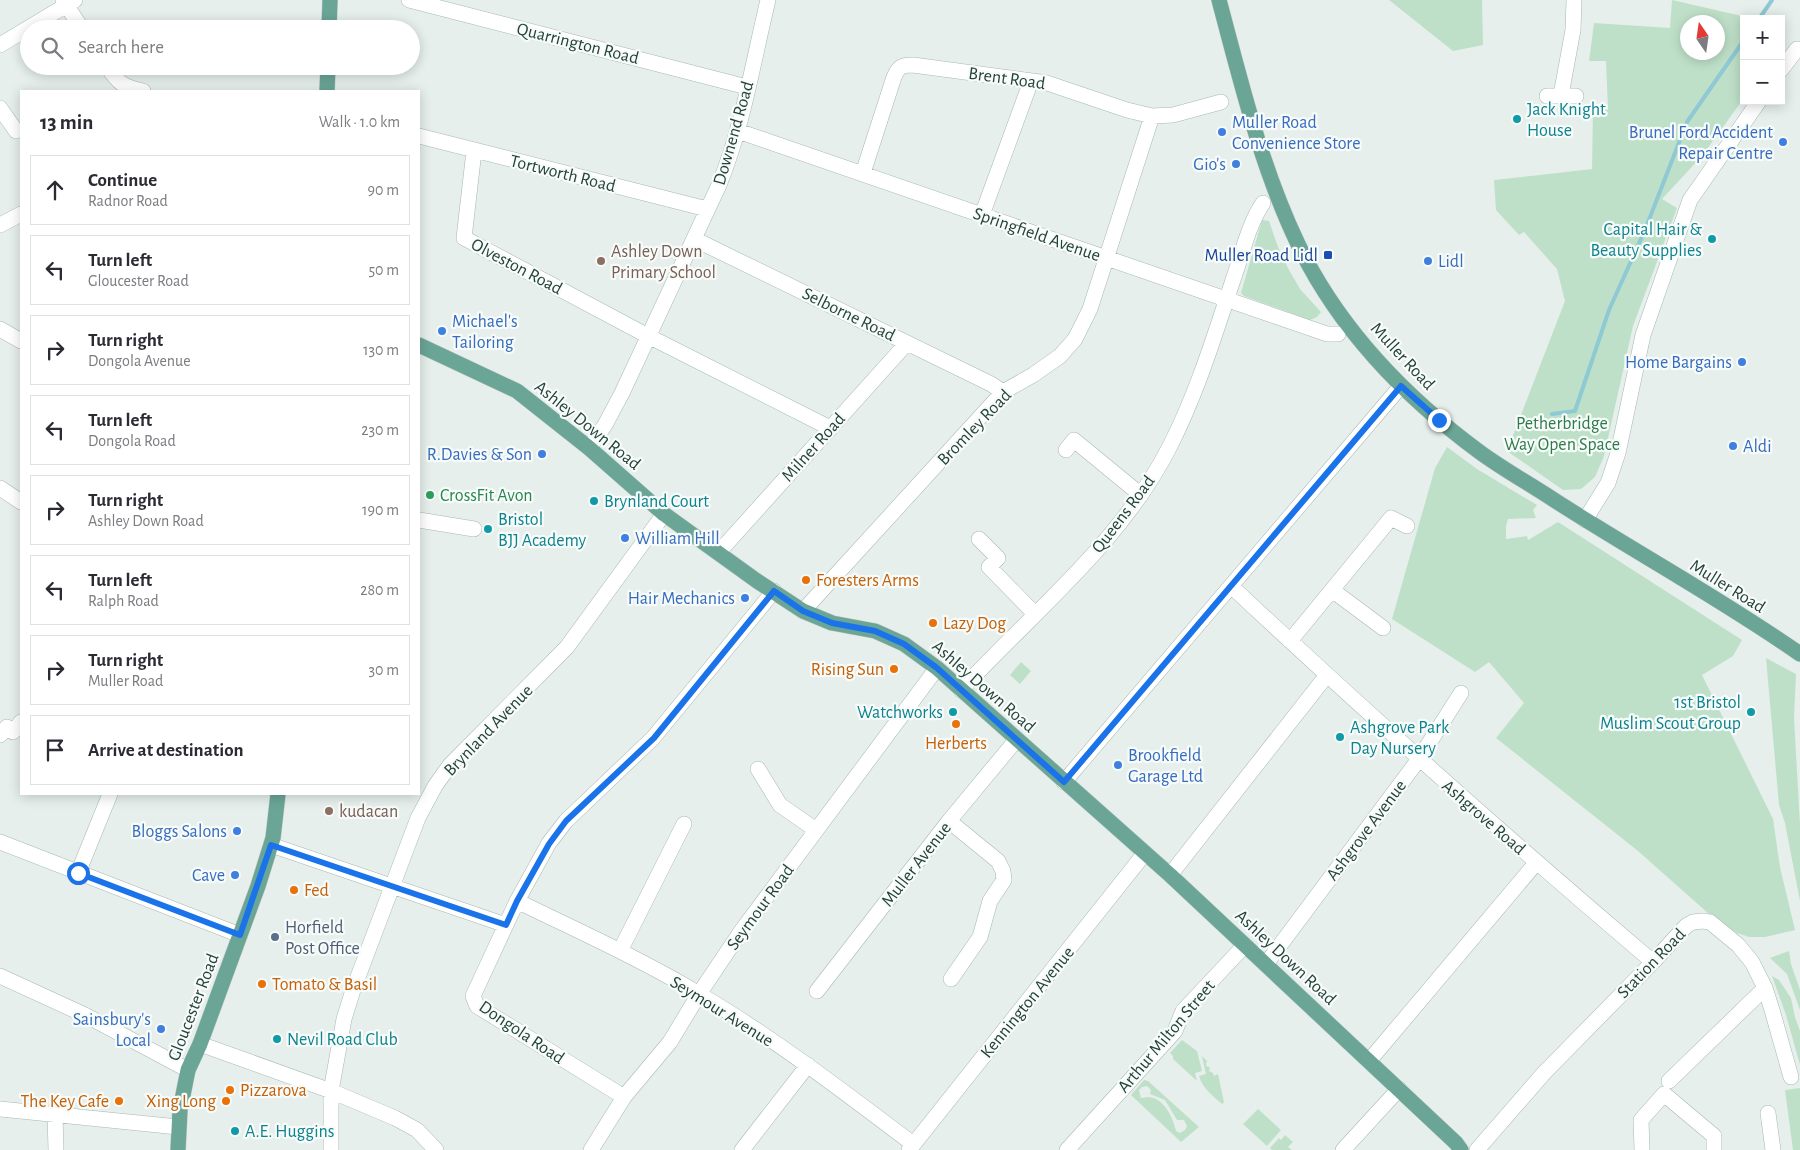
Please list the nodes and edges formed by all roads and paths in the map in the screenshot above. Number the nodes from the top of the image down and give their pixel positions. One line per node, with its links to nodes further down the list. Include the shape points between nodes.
1 (330, 0): 9 (main road)
2 (409, 0): 17 (street, Quarrington Road)
3 (768, 0): 17 (street, Downend Road)
4 (1219, 0): 21 (main road, Muller Road)
5 (1574, 0): 20 (street, via 1573,30)
6 (68, 2): 7 (street); 8 (street)
7 (40, 20)
8 (77, 20)
9 (329, 20)
10 (20, 32): 11 (street)
11 (0, 45)
12 (1796, 49): 13 (street)
13 (1785, 64)
14 (113, 75): 18 (street, via 123,86)
15 (328, 75): 19 (main road)
16 (1031, 81): 24 (street, Brent Road); 29 (street, Brent Road, via 900,66); 33 (street)
17 (748, 87): 26 (street, Downend Road)
18 (139, 90)
19 (327, 90)
20 (1562, 96)
21 (1233, 99): 24 (street, Brent Road, via 1174,115); 44 (main road, Muller Road, via 1299,246 1325,293)
22 (1756, 105): 54 (street, via 1690,200 1643,335 1618,454 1608,484)
23 (0, 108): 25 (street)
24 (1152, 116): 36 (street, Bromley Road)
25 (16, 131)
26 (738, 131): 29 (street, Springfield Avenue); 31 (street, Downend Road)
27 (420, 136): 28 (street, Tortworth Road)
28 (474, 151): 31 (street, Tortworth Road); 40 (street, Olveston Road, via 464,238)
29 (863, 173): 33 (street, Springfield Avenue)
30 (1263, 203): 37 (street, Queens Road)
31 (707, 210): 35 (street, Downend Road)
32 (20, 215): 34 (street)
33 (982, 215): 36 (street, Springfield Avenue)
34 (0, 225)
35 (694, 239): 40 (street, Downend Road); 42 (street, Selborne Road)
36 (1106, 258): 37 (street, Springfield Avenue); 45 (street, Bromley Road, via 1090,309 1075,339 1060,356)
37 (1227, 300): 39 (street, Springfield Avenue, via 1327,334); 50 (street, Queens Road, via 1196,388 1169,448)
38 (0, 328): 41 (street)
39 (1338, 334)
40 (648, 336): 46 (street); 47 (street, Downend Road, via 622,393)
41 (20, 340)
42 (908, 343): 45 (street, Selborne Road); 46 (street, Milner Road)
43 (420, 344): 47 (main road, Ashley Down Road, via 517,391)
44 (1401, 386): 54 (main road, Muller Road, via 1483,455); 59 (street)
45 (1003, 392): 62 (street, Bromley Road)
46 (830, 428): 58 (street, Milner Road)
47 (589, 448): 52 (main road, Ashley Down Road)
48 (1066, 450): 50 (street, via 1074,440)
49 (0, 488): 51 (street)
50 (1141, 494): 63 (street, Queens Road, via 1096,551)
51 (20, 501)
52 (664, 514): 58 (main road, Ashley Down Road); 88 (street, Brynland Avenue, via 567,647 450,765 418,818)
53 (420, 520): 56 (street)
54 (1585, 520): 66 (main road, Muller Road)
55 (1408, 526): 60 (street, via 1391,518)
56 (474, 529)
57 (979, 539): 63 (street, via 998,558 989,567)
58 (719, 552): 61 (main road, Ashley Down Road)
59 (1231, 586): 65 (street, Ashgrove Road); 76 (street)
60 (1332, 590): 64 (street); 65 (street)
61 (774, 591): 62 (main road, Ashley Down Road); 89 (street, Dongola Road, via 654,738 566,821)
62 (803, 611): 67 (main road, Ashley Down Road, via 832,623 875,631 904,644)
63 (1035, 614): 69 (street, Queens Road)
64 (1383, 628)
65 (1290, 641): 68 (street, Ashgrove Road)
66 (1800, 654)
67 (937, 668): 69 (main road, Ashley Down Road); 81 (street, Seymour Road)
68 (1327, 675): 74 (street, Ashgrove Road); 87 (street)
69 (961, 690): 73 (main road, Ashley Down Road)
70 (1461, 693): 74 (street, Ashgrove Avenue)
71 (20, 723): 72 (street, via 13,732 7,727)
72 (0, 735)
73 (1017, 739): 76 (main road, Ashley Down Road); 79 (street, Muller Avenue)
74 (1419, 759): 85 (street, Ashgrove Road); 95 (street, Ashgrove Avenue)
75 (758, 769): 81 (street, via 780,805)
76 (1064, 782): 84 (main road, Ashley Down Road)
77 (110, 795): 86 (street)
78 (278, 795): 83 (main road, Gloucester Road)
79 (949, 821): 97 (street, via 998,861 1004,880 990,901 980,937); 99 (street, Muller Avenue)
80 (684, 824): 93 (street)
81 (816, 830): 100 (street, Seymour Road)
82 (0, 842): 86 (street)
83 (271, 845): 88 (street); 91 (main road, Gloucester Road)
84 (1145, 853): 87 (main road, Ashley Down Road); 114 (street, Kennington Avenue)
85 (1536, 863): 94 (street, Ashgrove Road); 102 (street)
86 (78, 873): 91 (street)
87 (1170, 875): 92 (main road, Ashley Down Road)
88 (392, 887): 90 (street); 108 (street, Brynland Avenue, via 344,1020)
89 (517, 901): 90 (street, Dongola Road); 93 (street, Seymour Avenue)
90 (506, 925): 109 (street, Dongola Road, via 473,996 474,1001)
91 (240, 935): 101 (main road, Gloucester Road)
92 (1245, 945): 95 (main road, Ashley Down Road); 121 (street, Arthur Milton Street, via 1183,1011 1175,1031)
93 (620, 951): 100 (street, Seymour Avenue)
94 (1653, 962): 98 (street, Station Road, via 1686,926 1693,922 1710,922 1747,955); 124 (street, Station Road, via 1544,1073)
95 (1266, 964): 102 (main road, Ashley Down Road)
96 (0, 976): 104 (street)
97 (951, 979)
98 (1765, 988): 105 (street, Station Road); 106 (street)
99 (817, 991)
100 (699, 994): 103 (street, Seymour Avenue); 109 (street, Seymour Road, via 670,1042)
101 (200, 1044): 104 (main road, Gloucester Road); 108 (street)
102 (1369, 1061): 107 (main road, Ashley Down Road)
103 (808, 1066): 114 (street, Seymour Avenue); 120 (street)
104 (188, 1070): 113 (main road, Gloucester Road)
105 (1790, 1076)
106 (1669, 1081)
107 (1398, 1089): 122 (street); 123 (main road, Ashley Down Road)
108 (331, 1091): 117 (street, Brynland Avenue); 118 (street, via 417,1130)
109 (624, 1097): 119 (street, Seymour Road)
110 (0, 1109): 112 (street)
111 (1768, 1113): 127 (street)
112 (54, 1115): 113 (street); 115 (street)
113 (178, 1127): 116 (main road, Gloucester Road)
114 (911, 1147)
115 (56, 1150)
116 (178, 1150)
117 (331, 1150)
118 (436, 1150)
119 (591, 1150)
120 (742, 1150)
121 (1067, 1150)
122 (1343, 1150)
123 (1461, 1150)
124 (1477, 1150)
125 (1642, 1150): 126 (street, via 1641,1120 1664,1094 1714,1136)
126 (1714, 1150)
127 (1773, 1150)

